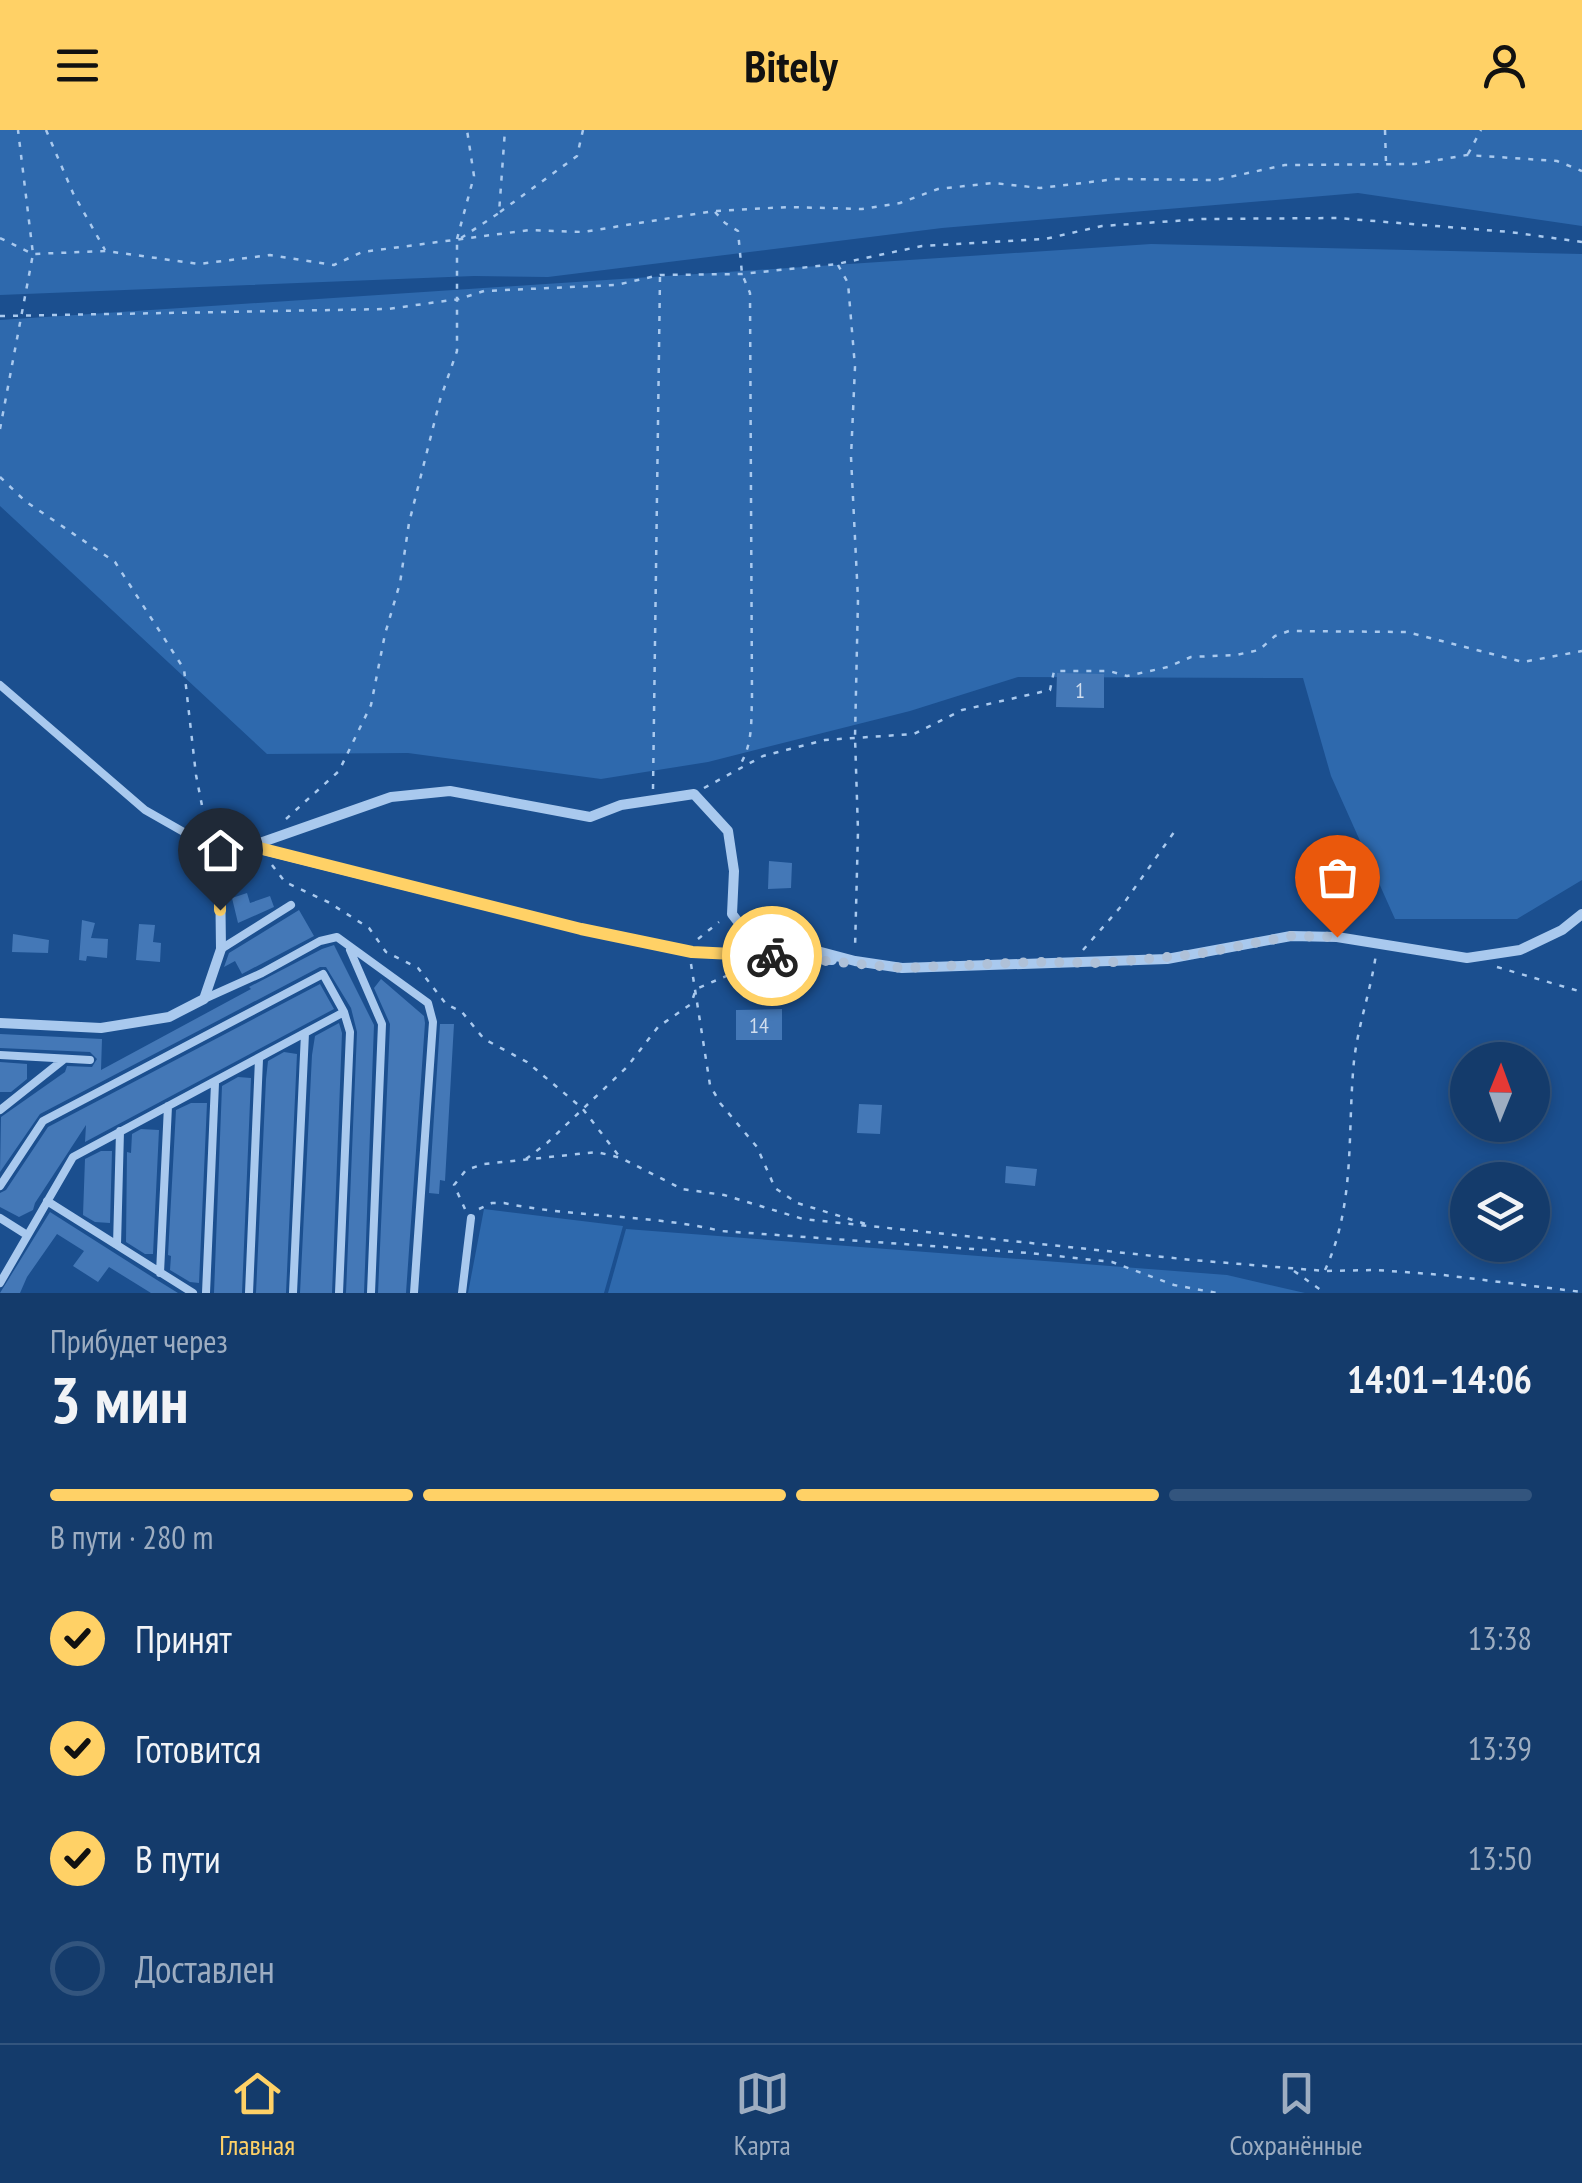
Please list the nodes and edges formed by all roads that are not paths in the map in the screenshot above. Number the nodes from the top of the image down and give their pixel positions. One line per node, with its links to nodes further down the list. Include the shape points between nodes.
1 (0, 686): 3 (lane, via 144,810 210,847)
2 (251, 846): 3 (street); 8 (street, via 692,952); 8 (street, via 391,797 450,791 590,817 620,804 694,794 728,830 732,914 742,926)
3 (220, 870): 7 (street)
4 (292, 905): 7 (lane)
5 (1582, 914): 8 (street, via 1520,950 1467,958 1291,936 1167,958 902,968)
6 (348, 946): 9 (lane, via 337,938 320,941); 34 (lane, via 382,1024); 35 (lane, via 428,1003 432,1022)
7 (221, 949): 9 (street)
8 (854, 961)
9 (204, 999): 11 (street, via 169,1017 101,1028)
10 (344, 1012): 12 (lane); 21 (lane, via 324,974 43,1121); 33 (lane, via 350,1032)
11 (0, 1023)
12 (305, 1034): 15 (lane); 32 (lane)
13 (0, 1055): 14 (lane)
14 (64, 1059): 16 (lane); 19 (lane)
15 (260, 1059): 17 (lane); 31 (lane)
16 (90, 1060)
17 (214, 1083): 18 (lane); 30 (lane)
18 (168, 1106): 20 (lane); 27 (lane)
19 (0, 1110)
20 (120, 1131): 22 (lane, via 73,1156); 26 (lane)
21 (0, 1186)
22 (47, 1202): 25 (lane); 26 (lane)
23 (0, 1218): 25 (lane)
24 (471, 1218): 36 (lane)
25 (28, 1235): 28 (lane)
26 (117, 1246): 27 (lane)
27 (160, 1273): 29 (lane)
28 (0, 1283)
29 (193, 1293)
30 (206, 1293)
31 (248, 1293)
32 (294, 1293)
33 (339, 1293)
34 (370, 1293)
35 (414, 1293)
36 (462, 1293)

